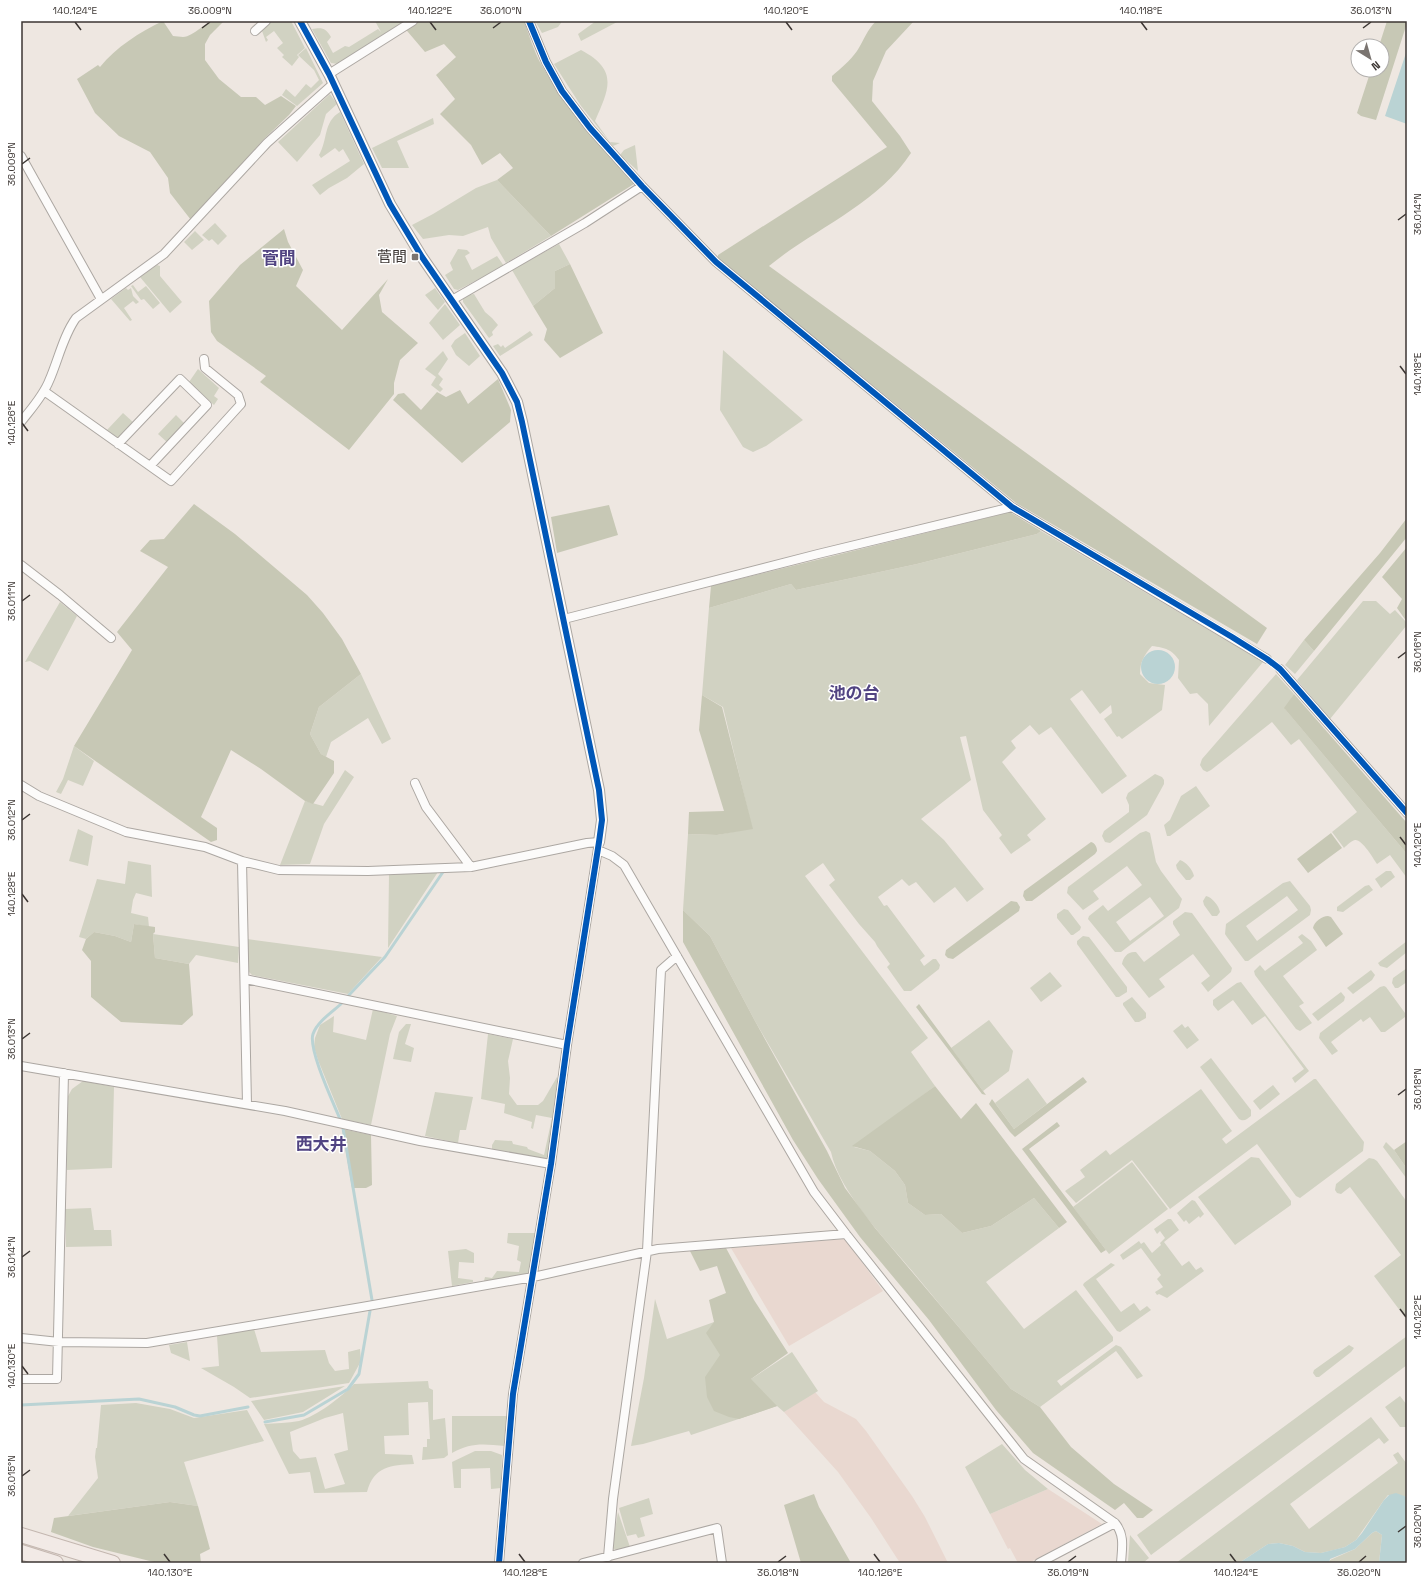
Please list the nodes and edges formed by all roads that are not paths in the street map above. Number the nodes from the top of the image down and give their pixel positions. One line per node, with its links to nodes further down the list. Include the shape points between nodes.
1 (266, 21): 5 (street)
2 (300, 21): 6 (street)
3 (413, 21): 6 (street)
4 (529, 21): 8 (street, via 546,62 562,91 590,128)
5 (255, 31)
6 (331, 79): 9 (street, via 267,143 164,254); 10 (street, via 390,204)
7 (21, 156): 9 (street)
8 (642, 186): 10 (street, via 585,223); 16 (street, via 716,262)
9 (101, 299): 12 (street, via 72,323)
10 (452, 300): 18 (street, via 502,373 517,402)
11 (204, 359): 15 (street, via 205,368 238,395 241,404 172,481)
12 (44, 391): 13 (street); 14 (street)
13 (21, 422)
14 (118, 444): 15 (street); 15 (street, via 180,379 207,405)
15 (150, 466)
16 (1012, 507): 18 (street); 20 (street)
17 (21, 565): 19 (street)
18 (564, 619): 25 (street, via 599,790 602,820)
19 (111, 638)
20 (1267, 659)
21 (1280, 669): 24 (street)
22 (415, 783): 27 (street, via 426,807)
23 (21, 785): 26 (street, via 39,796 126,832 205,846)
24 (1407, 813)
25 (599, 846): 27 (street, via 587,842); 28 (street, via 624,865); 30 (street)
26 (242, 861): 27 (street, via 279,870 310,871); 29 (street)
27 (471, 867)
28 (677, 956): 35 (street, via 814,1192); 36 (street, via 661,970)
29 (245, 979): 30 (street); 33 (street)
30 (567, 1045): 34 (street)
31 (21, 1066): 32 (street)
32 (64, 1074): 33 (street); 39 (street)
33 (247, 1104): 34 (street, via 420,1141)
34 (551, 1164): 37 (street)
35 (846, 1234): 36 (street); 41 (street, via 1024,1459)
36 (647, 1251): 37 (street); 44 (street, via 613,1498)
37 (533, 1277): 39 (street, via 147,1343); 47 (street, via 513,1394)
38 (21, 1338): 39 (street)
39 (59, 1342): 40 (street, via 57,1380)
40 (21, 1379)
41 (1115, 1523): 50 (street); 51 (street, via 1123,1538)
42 (21, 1535): 46 (highway)
43 (21, 1552): 45 (highway)
44 (608, 1557): 48 (street); 49 (street, via 717,1528)
45 (56, 1563)
46 (113, 1563)
47 (499, 1563)
48 (583, 1563)
49 (722, 1563)
50 (1039, 1563)
51 (1121, 1563)

